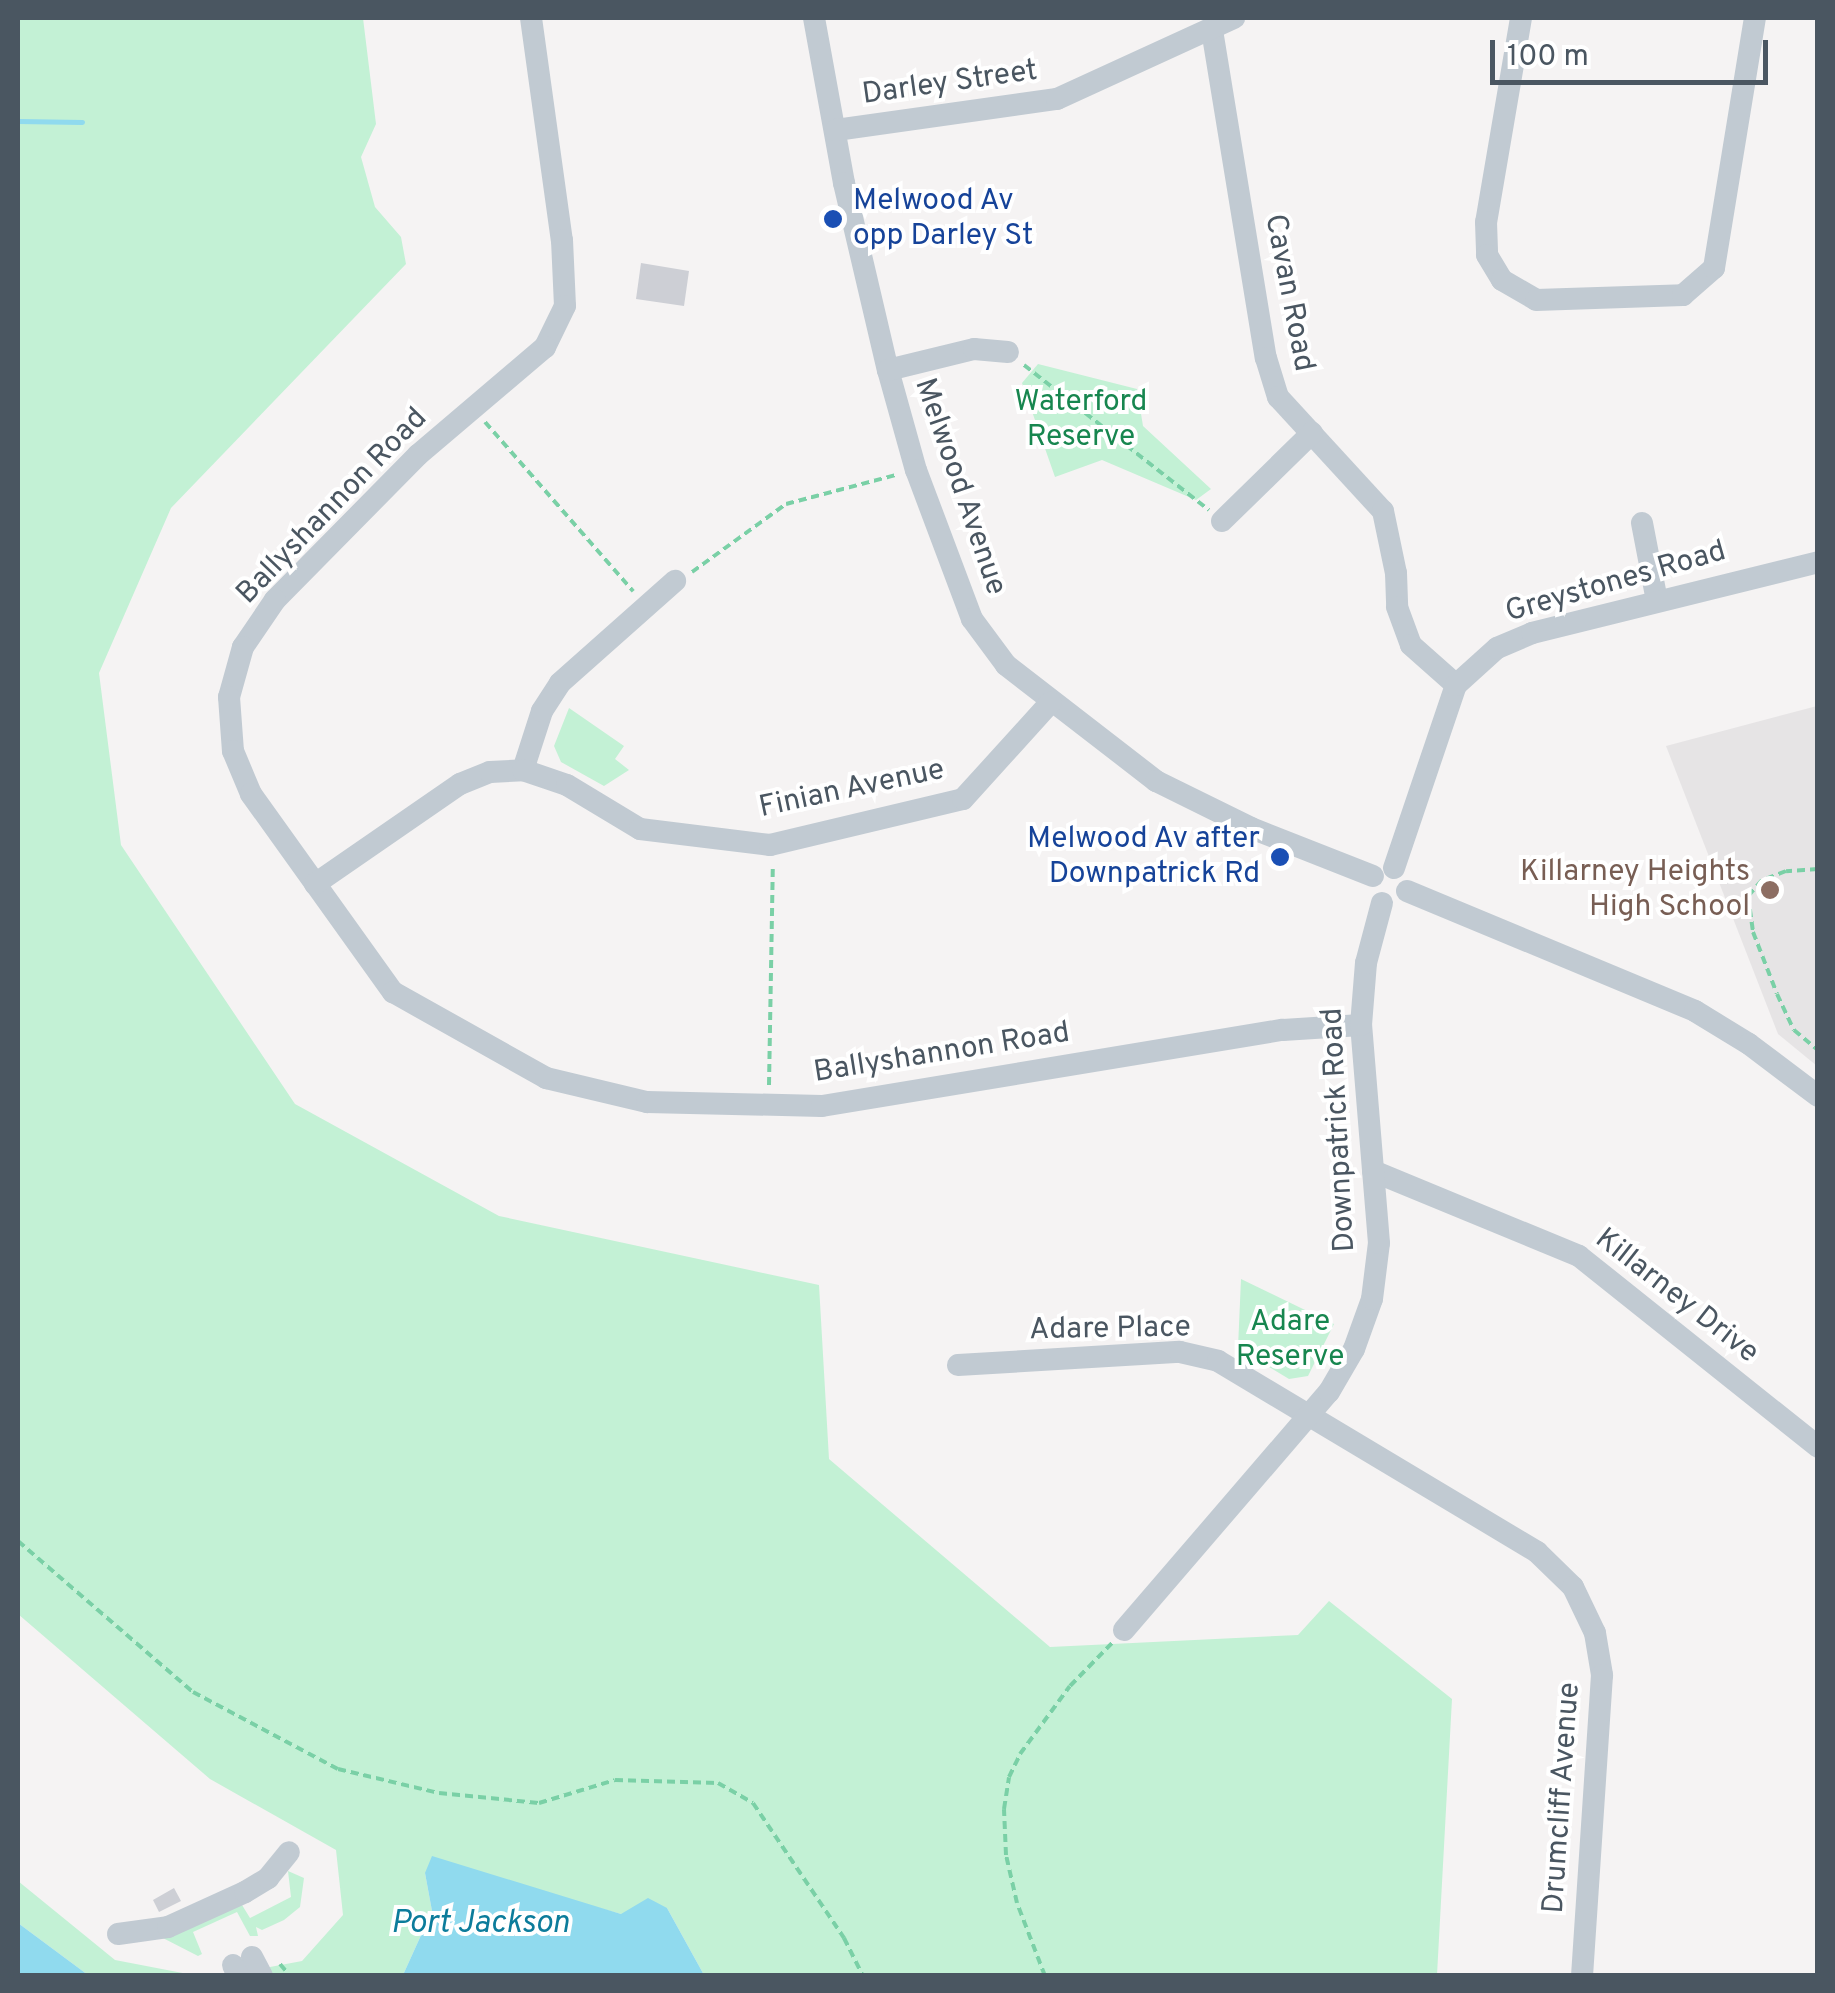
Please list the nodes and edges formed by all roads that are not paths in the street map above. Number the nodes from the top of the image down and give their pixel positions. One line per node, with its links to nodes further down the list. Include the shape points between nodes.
1 (531, 18): 20 (street, Ballyshannon Road, via 565,306 544,347 418,455 275,600 244,647 229,697 233,751 251,794)
2 (814, 18): 7 (street, Melwood Avenue)
3 (1234, 18): 6 (street, Darley Street)
4 (1521, 18): 5 (street, via 1486,222 1488,254 1502,280 1536,300 1683,295 1714,268)
5 (1755, 18)
6 (1212, 30): 7 (street, Darley Street, via 1057,99); 10 (street, Cavan Road, via 1266,358 1278,397)
7 (836, 130): 9 (street, Melwood Avenue)
8 (1008, 352): 9 (street, via 974,349)
9 (888, 370): 17 (street, Melwood Avenue, via 916,470 972,618 1006,665)
10 (1312, 433): 11 (street); 16 (street, Cavan Road, via 1384,511 1396,607 1411,645)
11 (1222, 521)
12 (1642, 523): 15 (street)
13 (1818, 562): 15 (street, Greystones Road)
14 (675, 582): 18 (street, via 560,683 542,710)
15 (1657, 601): 16 (street, Greystones Road, via 1532,633 1497,648)
16 (1456, 686): 19 (street, Greystones Road)
17 (1050, 703): 18 (street, Finian Avenue, via 963,799 770,845 640,828 566,785); 19 (street, Melwood Avenue, via 1182,797)
18 (523, 770): 20 (street, Finian Avenue, via 490,772 460,784)
19 (1384, 872): 21 (street, via 1406,879); 22 (street, via 1372,894)
20 (315, 884): 23 (street, Ballyshannon Road, via 393,992 546,1078 646,1102 822,1106 1282,1030)
21 (1407, 890): 22 (street, via 1400,901); 24 (street, via 1695,1011)
22 (1382, 903): 23 (street, Downpatrick Road, via 1366,962)
23 (1362, 1025): 25 (street, Downpatrick Road)
24 (1818, 1096)
25 (1373, 1172): 27 (street, Downpatrick Road, via 1378,1243 1372,1299 1354,1348); 28 (street, Killarney Drive, via 1579,1256)
26 (958, 1366): 27 (street, Adare Place, via 1180,1352 1218,1360)
27 (1309, 1414): 29 (street, Downpatrick Road); 32 (street, Drumcliff Avenue, via 1537,1552 1573,1587 1596,1632 1602,1675)
28 (1818, 1446)
29 (1124, 1630)
30 (288, 1852): 31 (street, via 268,1878 245,1892 168,1927)
31 (118, 1934)
32 (1582, 1976)

